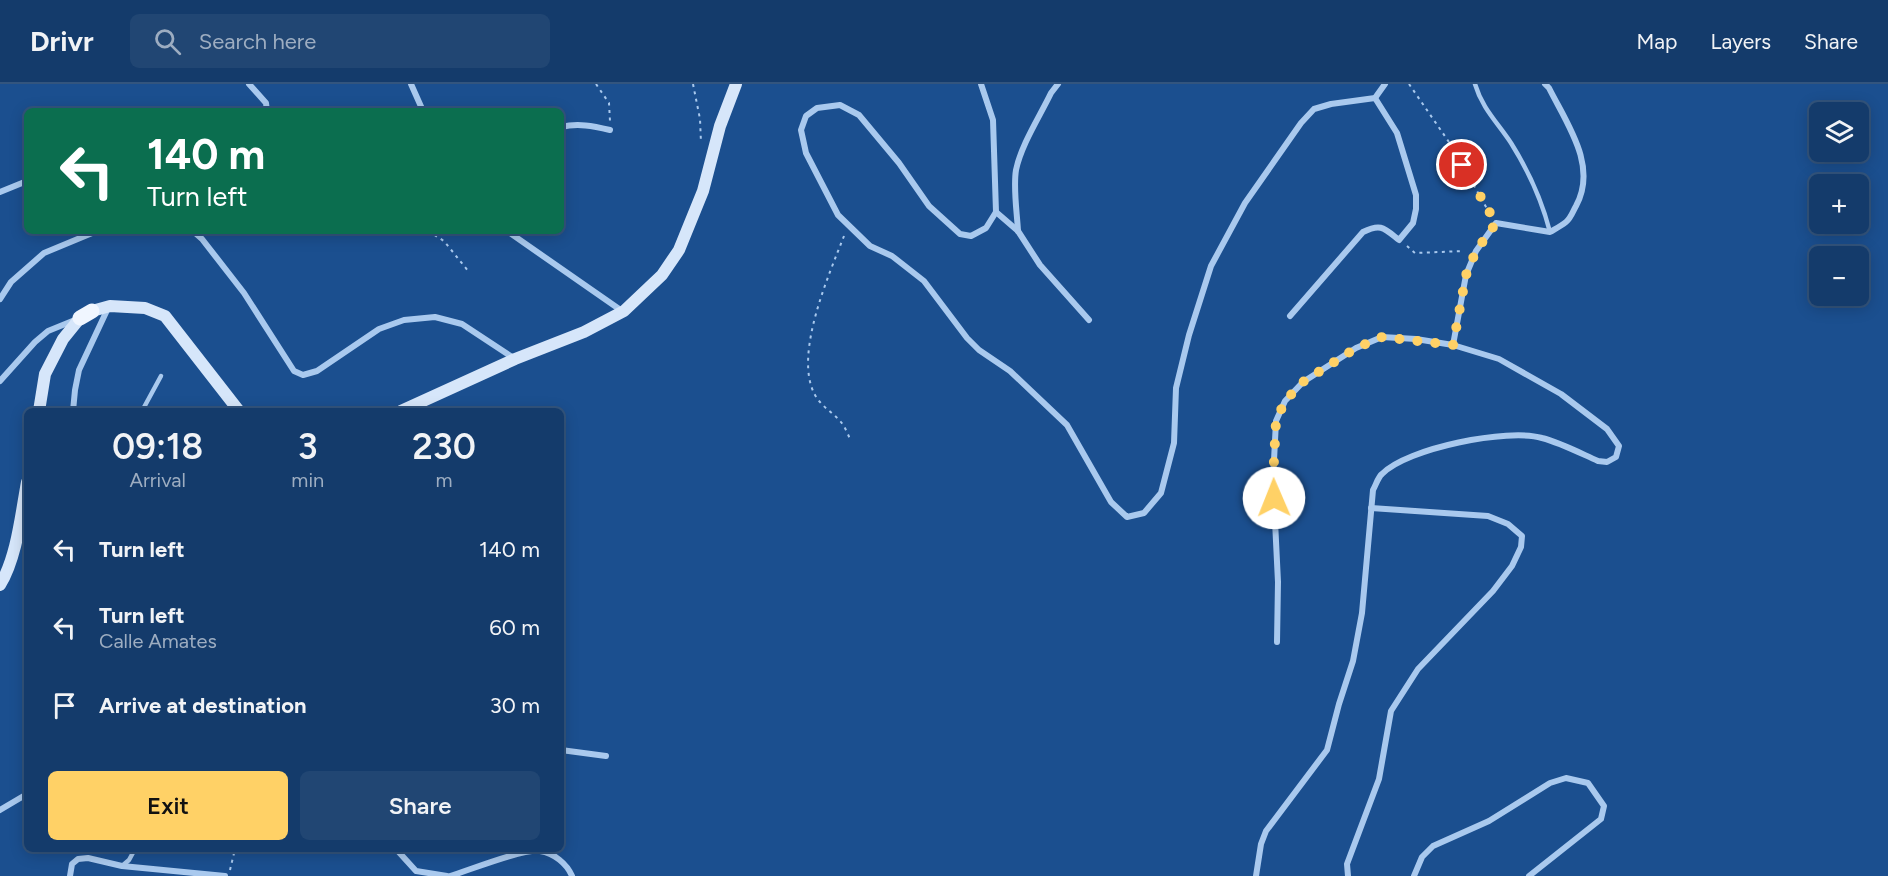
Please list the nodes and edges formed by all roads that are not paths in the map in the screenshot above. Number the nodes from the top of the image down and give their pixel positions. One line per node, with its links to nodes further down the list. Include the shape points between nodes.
1 (249, 84): 10 (street)
2 (411, 84): 11 (street)
3 (736, 84): 24 (main road, via 703,191 679,250 662,275)
4 (981, 84): 16 (street, via 993,120)
5 (1058, 84): 17 (street, via 1017,168)
6 (1385, 84): 9 (street)
7 (1475, 84): 18 (lane, via 1479,100 1512,144 1543,205)
8 (1545, 84): 18 (street, via 1583,159 1585,182 1568,220)
9 (1375, 98): 16 (street, via 1314,109 1245,203 1211,266 1176,388 1174,443 1161,493 1144,513 1127,517 1111,502 1067,425 1010,370 967,338 924,281 892,256 870,246 838,215 806,153 801,129 806,116 817,108 840,105 859,115 929,206 960,234 971,236 986,228); 26 (street, via 1396,133 1416,195 1413,223 1398,240 1383,227 1374,226 1363,232)
10 (267, 108)
11 (422, 108)
12 (564, 126): 13 (street)
13 (610, 130)
14 (24, 182): 15 (street)
15 (0, 192)
16 (996, 212): 17 (street)
17 (1018, 231): 27 (street, via 1040,265)
18 (1550, 232): 28 (street, via 1496,223 1476,251 1466,275)
19 (90, 234): 22 (street, via 44,253 11,282)
20 (196, 234): 29 (street, via 244,293 294,371 303,375 317,371 379,329 404,320 435,316 462,324)
21 (511, 234): 24 (street)
22 (0, 299)
23 (110, 306): 25 (main road); 33 (street, via 79,370); 35 (main road, via 145,308 165,316)
24 (624, 311): 29 (main road, via 584,332)
25 (86, 314): 31 (street, via 48,331); 32 (main road, via 63,339 45,374)
26 (1290, 316)
27 (1089, 320)
28 (1453, 345): 38 (street, via 1499,359 1560,394 1607,429 1619,446 1616,457 1598,461 1541,437 1513,435 1467,440 1421,453 1381,474 1373,490); 40 (street, via 1382,337 1356,348 1303,382 1285,401 1276,421 1273,480)
29 (514, 359): 36 (main road)
30 (161, 376): 34 (lane)
31 (0, 381)
32 (39, 408)
33 (73, 408)
34 (144, 408)
35 (236, 408)
36 (408, 408)
37 (24, 500): 39 (main road, via 8,573)
38 (1371, 508): 54 (street, via 1362,613 1353,662 1327,750 1266,831); 55 (street, via 1488,516 1508,524 1522,536 1512,566 1418,669 1391,711 1379,779 1347,864)
39 (0, 585)
40 (1277, 642)
41 (564, 750): 42 (street)
42 (606, 756)
43 (24, 796): 44 (street)
44 (0, 810)
45 (133, 852): 49 (lane)
46 (399, 852): 52 (street, via 416,871)
47 (534, 852): 52 (street)
48 (542, 852): 53 (street, via 569,867)
49 (122, 866): 50 (street, via 78,859 72,864); 51 (street)
50 (70, 876)
51 (227, 876)
52 (449, 876)
53 (572, 876)
54 (1256, 876)
55 (1348, 876)
56 (1414, 876): 57 (street, via 1422,857 1433,846 1489,821 1551,783 1566,778 1588,783 1604,806 1600,819)
57 (1529, 876)

